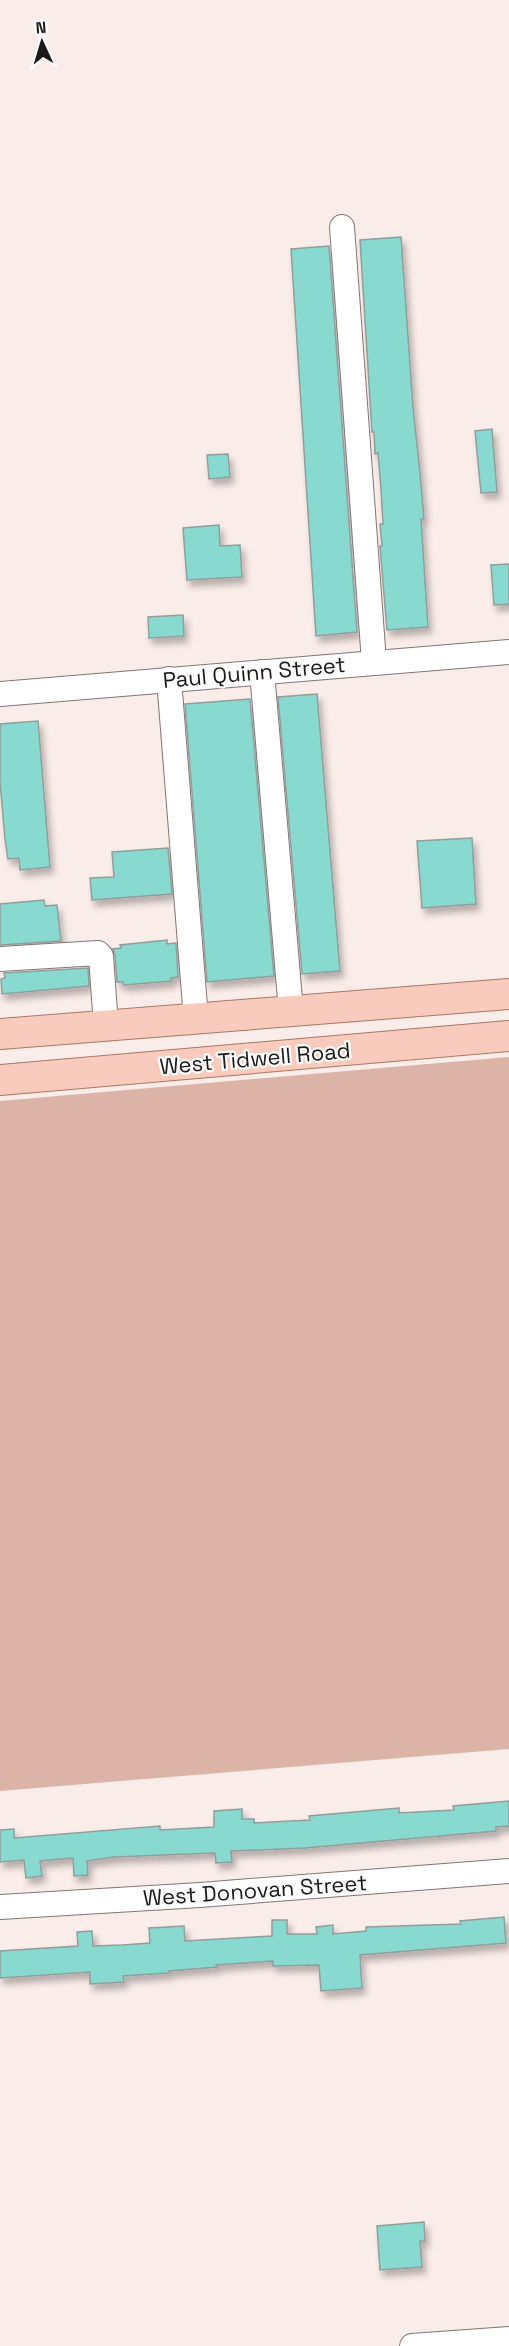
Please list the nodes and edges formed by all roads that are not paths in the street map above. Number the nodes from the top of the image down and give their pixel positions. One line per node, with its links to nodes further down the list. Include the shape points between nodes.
1 (342, 227): 3 (street)
2 (509, 652): 3 (street, Paul Quinn Street)
3 (374, 662): 4 (street, Paul Quinn Street)
4 (262, 672): 5 (street, Paul Quinn Street); 10 (street)
5 (169, 679): 6 (street, Paul Quinn Street); 11 (street)
6 (0, 694)
7 (0, 959): 12 (street, via 98,953)
8 (509, 994): 9 (main road, West Tidwell Road)
9 (405, 1003): 10 (main road, West Tidwell Road); 15 (main road)
10 (291, 1011): 11 (main road, West Tidwell Road)
11 (196, 1019): 12 (main road, West Tidwell Road)
12 (106, 1026): 13 (main road, West Tidwell Road)
13 (0, 1034)
14 (509, 1036): 15 (main road, West Tidwell Road)
15 (400, 1046): 16 (main road, West Tidwell Road)
16 (0, 1080)
17 (509, 1870): 18 (street, West Donovan Street)
18 (0, 1907)
19 (509, 2339): 20 (street)
20 (412, 2346)

